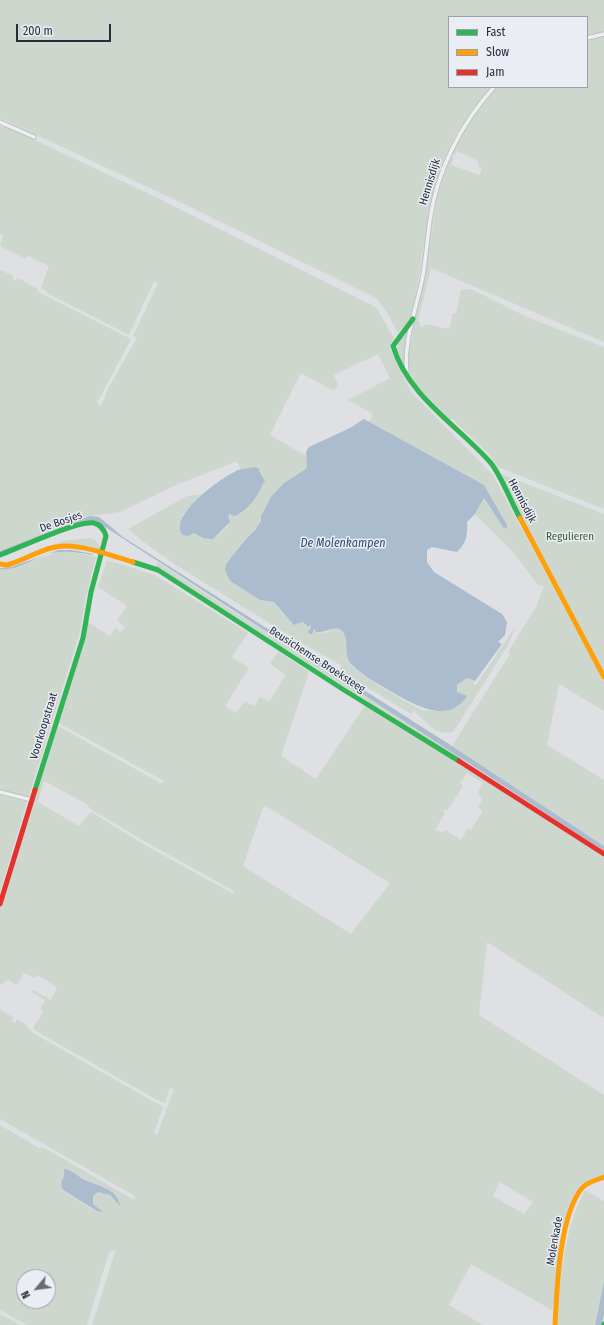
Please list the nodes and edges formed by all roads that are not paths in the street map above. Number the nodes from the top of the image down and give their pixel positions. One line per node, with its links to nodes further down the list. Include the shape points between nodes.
1 (604, 34): 2 (street)
2 (588, 38)
3 (493, 88): 6 (street, Hennisdijk, via 465,124 437,188 430,219 425,266)
4 (0, 122): 5 (street)
5 (34, 137)
6 (413, 319): 7 (street, Hennisdijk, via 406,354); 7 (street, Hennisdijk, via 397,338 393,348)
7 (407, 375): 11 (street, Hennisdijk, via 424,398 491,463)
8 (102, 553): 9 (street, De Bosjes, via 105,532 98,524 91,522); 10 (street, Beusichemse Broeksteeg, via 74,546 59,546 12,563); 13 (street, Voorkoopstraat, via 91,592 83,638); 14 (street, Beusichemse Broeksteeg, via 158,570)
9 (0, 555)
10 (0, 564)
11 (604, 677)
12 (0, 792): 13 (street)
13 (32, 800): 15 (street, Voorkoopstraat)
14 (604, 854)
15 (0, 904)
16 (604, 1177): 17 (street, Molenkade, via 581,1188 570,1211 562,1252)
17 (555, 1325)

